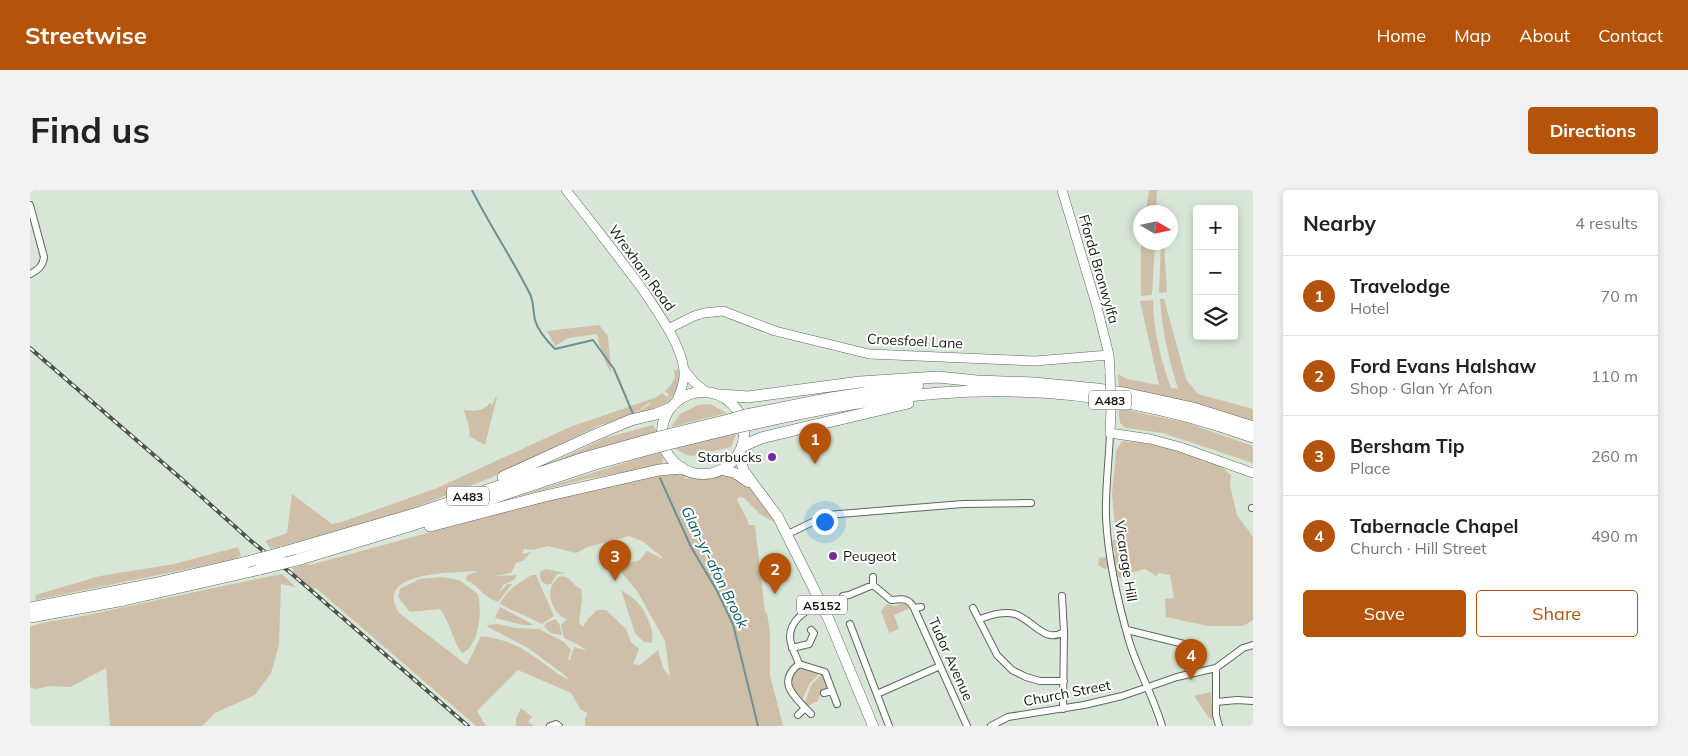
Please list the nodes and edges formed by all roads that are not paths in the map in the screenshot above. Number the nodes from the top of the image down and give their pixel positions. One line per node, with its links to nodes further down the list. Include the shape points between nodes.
1 (566, 190): 5 (main road, Wrexham Road, via 630,272)
2 (1062, 190): 6 (main road, Ffordd Bronwylfa)
3 (30, 205): 4 (street, via 44,257 40,268)
4 (30, 274)
5 (668, 329): 6 (main road, Croesfoel Lane, via 704,313 723,312 775,331 868,354 1036,361); 7 (main road, Wrexham Road)
6 (1109, 355): 16 (main road, Ffordd Bronwylfa, bridge)
7 (684, 370): 9 (main road, Wrexham Road); 12 (main road)
8 (977, 380): 11 (highway, via 929,377 860,382 748,397); 14 (highway, A483, via 830,398); 15 (highway, A483, via 1129,394 1193,408)
9 (705, 391): 11 (main road); 12 (main road, via 690,393)
10 (963, 392): 14 (highway, A483, via 896,398); 17 (highway, A483, via 1012,391 1092,397 1179,415); 19 (highway, via 802,427 761,438)
11 (721, 395): 19 (main road, via 742,416 745,436)
12 (677, 400): 13 (main road)
13 (669, 409): 20 (main road, via 662,428 664,448 671,460); 25 (highway, via 631,420)
14 (747, 420): 18 (highway, A483, bridge)
15 (1253, 427)
16 (1110, 434): 22 (main road, via 1180,447); 39 (street, Vicarage Hill, via 1107,531 1112,571)
17 (1253, 437)
18 (656, 442): 25 (highway, A483, via 584,458); 27 (highway, A483)
19 (741, 449): 21 (main road); 23 (main road, A5152, via 744,471)
20 (682, 468): 21 (main road, via 702,474); 27 (highway, via 659,470 541,497)
21 (722, 470): 23 (main road, A5152, via 740,476)
22 (1253, 474)
23 (758, 491): 26 (main road, A5152)
24 (1031, 503): 26 (street, via 963,504 827,515)
25 (418, 513): 33 (highway, A483, bridge, via 247,562)
26 (788, 534): 32 (main road, A5152)
27 (334, 549): 35 (highway, A483, bridge, via 124,600)
28 (873, 577): 29 (street)
29 (873, 585): 31 (street); 45 (street, Tudor Avenue, via 891,600 902,599 918,608)
30 (1062, 596): 40 (street)
31 (848, 597)
32 (821, 603): 43 (street, via 802,613 792,628); 61 (main road, A5152)
33 (30, 608)
34 (973, 608): 36 (street)
35 (30, 617)
36 (980, 619): 40 (street, via 999,613 1014,614 1045,634 1058,636); 47 (street, via 996,655 1012,670 1040,681)
37 (850, 624): 51 (street)
38 (811, 630): 43 (street, via 814,633 809,644)
39 (1128, 630): 42 (street); 48 (street, Vicarage Hill, via 1130,644)
40 (1064, 632): 47 (street)
41 (1253, 645): 46 (street, via 1243,648)
42 (1192, 646)
43 (792, 648): 44 (street)
44 (799, 664): 49 (street, via 825,672); 55 (street, via 789,675 788,684)
45 (940, 666): 51 (street); 63 (street, Tudor Avenue)
46 (1216, 668): 48 (street, Church Street); 53 (street)
47 (1064, 681): 56 (street)
48 (1148, 687): 56 (street, Church Street); 65 (street, Vicarage Hill)
49 (832, 690): 50 (street); 54 (street)
50 (824, 693)
51 (877, 694): 62 (street)
52 (1253, 701): 53 (street)
53 (1216, 702): 66 (street)
54 (837, 704)
55 (805, 708): 57 (street); 58 (street)
56 (1063, 709): 64 (street, Church Street, via 1008,717)
57 (811, 714)
58 (798, 715)
59 (550, 726): 60 (street)
60 (559, 726)
61 (873, 726)
62 (889, 726)
63 (967, 726)
64 (992, 726)
65 (1162, 726)
66 (1219, 726)

